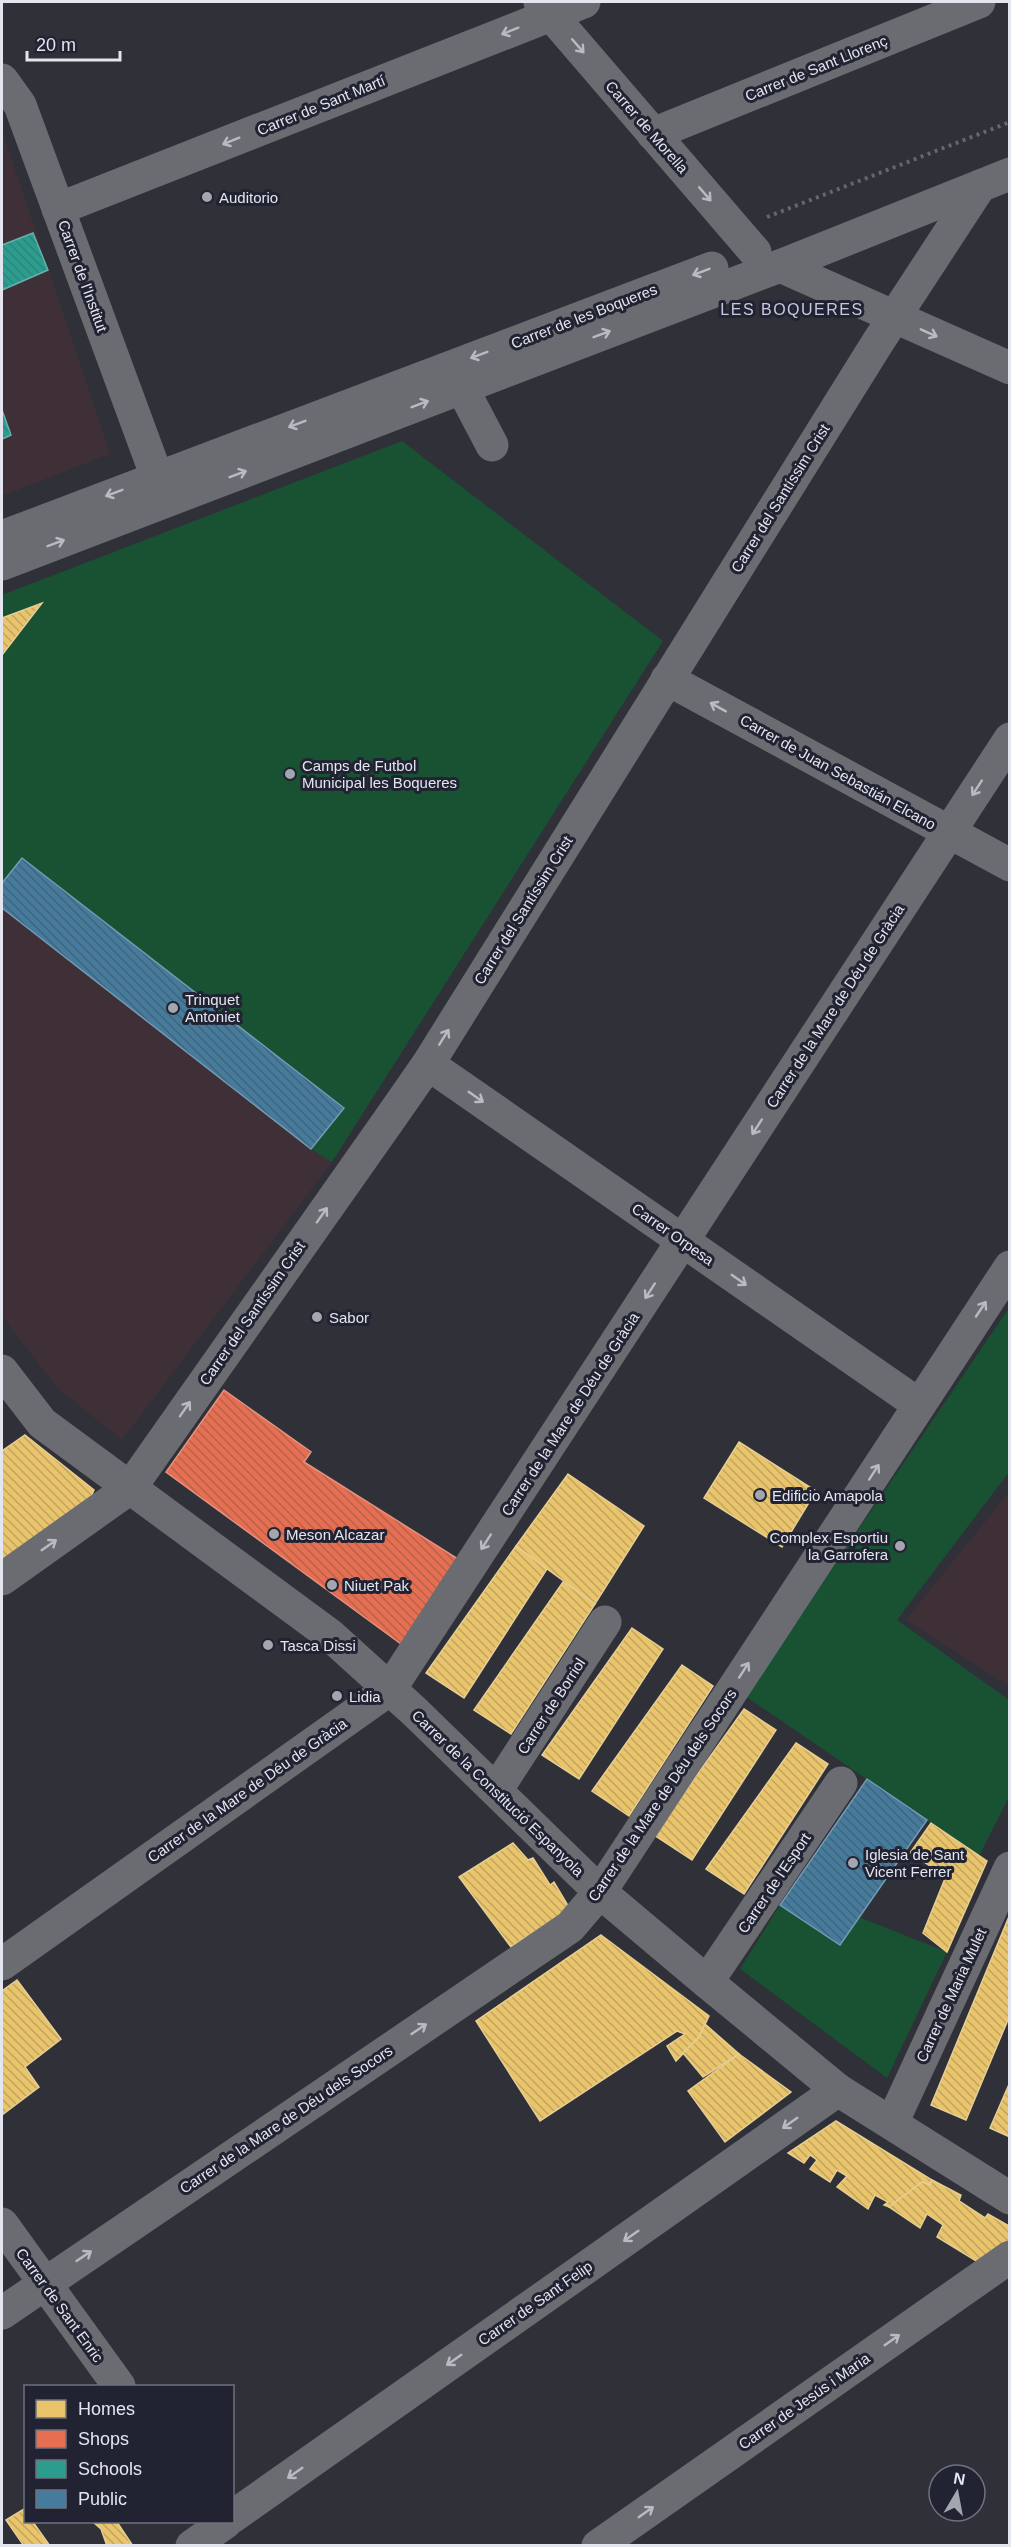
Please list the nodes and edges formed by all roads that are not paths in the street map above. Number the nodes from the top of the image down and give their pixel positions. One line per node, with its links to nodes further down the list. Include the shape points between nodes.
1 (584, 2): 3 (street, Carrer de Sant Martí)
2 (979, 2): 5 (street, Carrer de Sant Llorenç)
3 (545, 8): 5 (street, Carrer de Morella, one-way to 5); 8 (street, Carrer de Sant Martí, one-way to 8)
4 (2, 80): 8 (street, Carrer de l'Institut, via 20,105)
5 (653, 134): 9 (street, Carrer de Morella, one-way to 9)
6 (1010, 151): 9 (street, Carrer de les Boqueres)
7 (995, 180): 9 (street, Carrer de les Boqueres); 10 (street, Carrer del Santíssim Crist)
8 (58, 209): 14 (street, Carrer de l'Institut)
9 (757, 249): 10 (street); 12 (street, Carrer de les Boqueres, one-way to 9); 14 (street, Carrer de les Boqueres, one-way to 14)
10 (894, 317): 11 (street, one-way to 11); 17 (street, Carrer del Santíssim Crist)
11 (1010, 368)
12 (462, 388): 13 (street); 14 (street, Carrer de les Boqueres, one-way to 12)
13 (492, 445)
14 (162, 489): 15 (street, Carrer de les Boqueres, one-way to 15); 16 (street, Carrer de les Boqueres, one-way to 14)
15 (2, 537)
16 (2, 564)
17 (666, 679): 19 (street, Carrer de Juan Sebastián Elcano, one-way to 17); 21 (street, Carrer del Santíssim Crist, one-way to 17)
18 (1010, 739): 19 (street, Carrer de la Mare de Déu de Gràcia, one-way to 19)
19 (948, 832): 20 (street, Carrer de Juan Sebastián Elcano); 22 (street, Carrer de la Mare de Déu de Gràcia, one-way to 22)
20 (1010, 865)
21 (428, 1064): 22 (street, Carrer Orpesa, one-way to 22); 26 (street, Carrer del Santíssim Crist, one-way to 21)
22 (683, 1241): 25 (street, Carrer Orpesa, one-way to 25); 29 (street, Carrer de la Mare de Déu de Gràcia, one-way to 29)
23 (1010, 1267): 25 (street, Carrer de la Mare de Déu dels Socors, one-way to 23)
24 (2, 1371): 26 (street, Carrer de la Constitució Espanyola, via 42,1423)
25 (918, 1404): 33 (street, Carrer de la Mare de Déu dels Socors, one-way to 25)
26 (130, 1488): 27 (street, Carrer del Santíssim Crist, one-way to 26); 29 (street, Carrer de la Constitució Espanyola, via 330,1635)
27 (2, 1579)
28 (605, 1622): 31 (street, Carrer de Borriol)
29 (390, 1689): 31 (street, Carrer de la Constitució Espanyola); 34 (street, Carrer de la Mare de Déu de Gràcia)
30 (842, 1783): 35 (street, Carrer de l'Esport)
31 (497, 1789): 33 (street, Carrer de la Constitució Espanyola)
32 (1010, 1868): 37 (street, Carrer de Maria Mulet)
33 (600, 1892): 35 (street, Carrer de la Constitució Espanyola); 41 (street, Carrer de la Mare de Déu dels Socors, one-way to 33, via 570,1927)
34 (2, 1964)
35 (707, 1982): 36 (street, Carrer de la Constitució Espanyola)
36 (838, 2090): 37 (street, Carrer de la Constitució Espanyola); 44 (street, Carrer de Sant Felip, one-way to 44)
37 (892, 2123): 38 (street, Carrer de la Constitució Espanyola)
38 (1010, 2198)
39 (2, 2224): 41 (street, Carrer de Sant Enric)
40 (1010, 2257): 47 (street, Carrer de Jesús i Maria, one-way to 40)
41 (44, 2283): 42 (street, Carrer de la Mare de Déu dels Socors); 43 (street, Carrer de Sant Enric)
42 (2, 2313)
43 (118, 2385)
44 (234, 2520)
45 (226, 2526): 46 (street, Carrer de Sant Felip)
46 (192, 2546)
47 (598, 2546)

